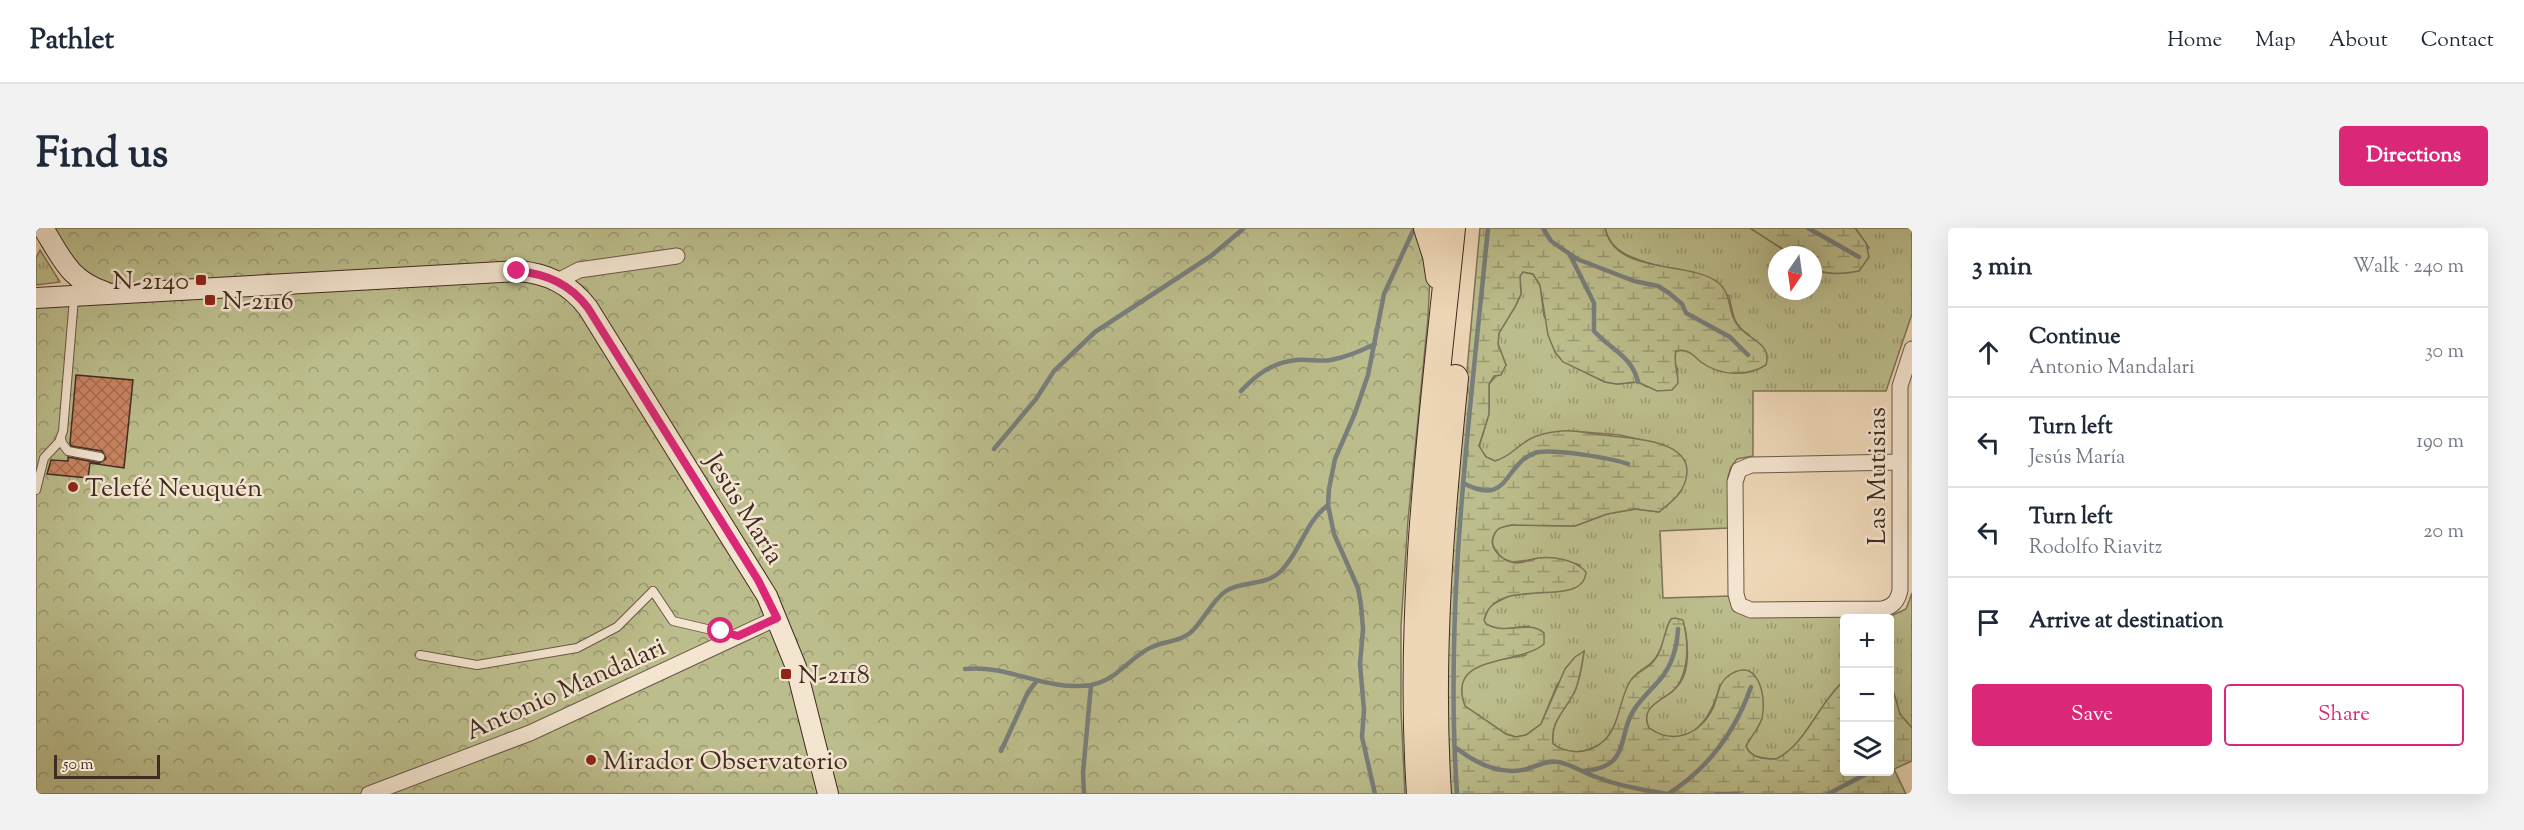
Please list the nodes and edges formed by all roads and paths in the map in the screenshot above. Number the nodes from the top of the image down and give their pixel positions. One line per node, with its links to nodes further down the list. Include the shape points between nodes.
1 (43, 228): 7 (main road, via 77,278)
2 (1427, 228): 10 (highway, via 1438,269)
3 (1452, 228): 10 (highway)
4 (1469, 228): 25 (highway, via 1437,580 1434,687)
5 (677, 256): 6 (street, via 579,270)
6 (558, 281): 7 (main road, via 517,271); 19 (main road, Jesús María, via 588,308 758,580)
7 (116, 294): 8 (main road)
8 (74, 296): 9 (main road); 13 (lane)
9 (36, 298)
10 (1441, 334): 24 (highway, via 1417,600 1415,708)
11 (1912, 349): 12 (street, Las Mutisias)
12 (1906, 386): 15 (street, Las Mutisias)
13 (61, 437): 14 (lane, via 68,451); 17 (lane, via 44,458)
14 (100, 457)
15 (1899, 462): 16 (street, Las Mutisias); 18 (street, Las Mutisias, via 1751,465 1739,470 1735,482 1736,594 1739,605 1751,610 1882,609 1895,603)
16 (1906, 479): 18 (street, Las Mutisias)
17 (36, 490)
18 (1906, 571)
19 (777, 618): 20 (street, Antonio Mandalari); 23 (main road, Jesús María, via 796,667)
20 (738, 636): 21 (lane, via 673,621 653,591 617,627 577,648 477,665); 22 (street, Antonio Mandalari, via 519,738)
21 (420, 655)
22 (369, 794)
23 (828, 794)
24 (1420, 794)
25 (1438, 794)

